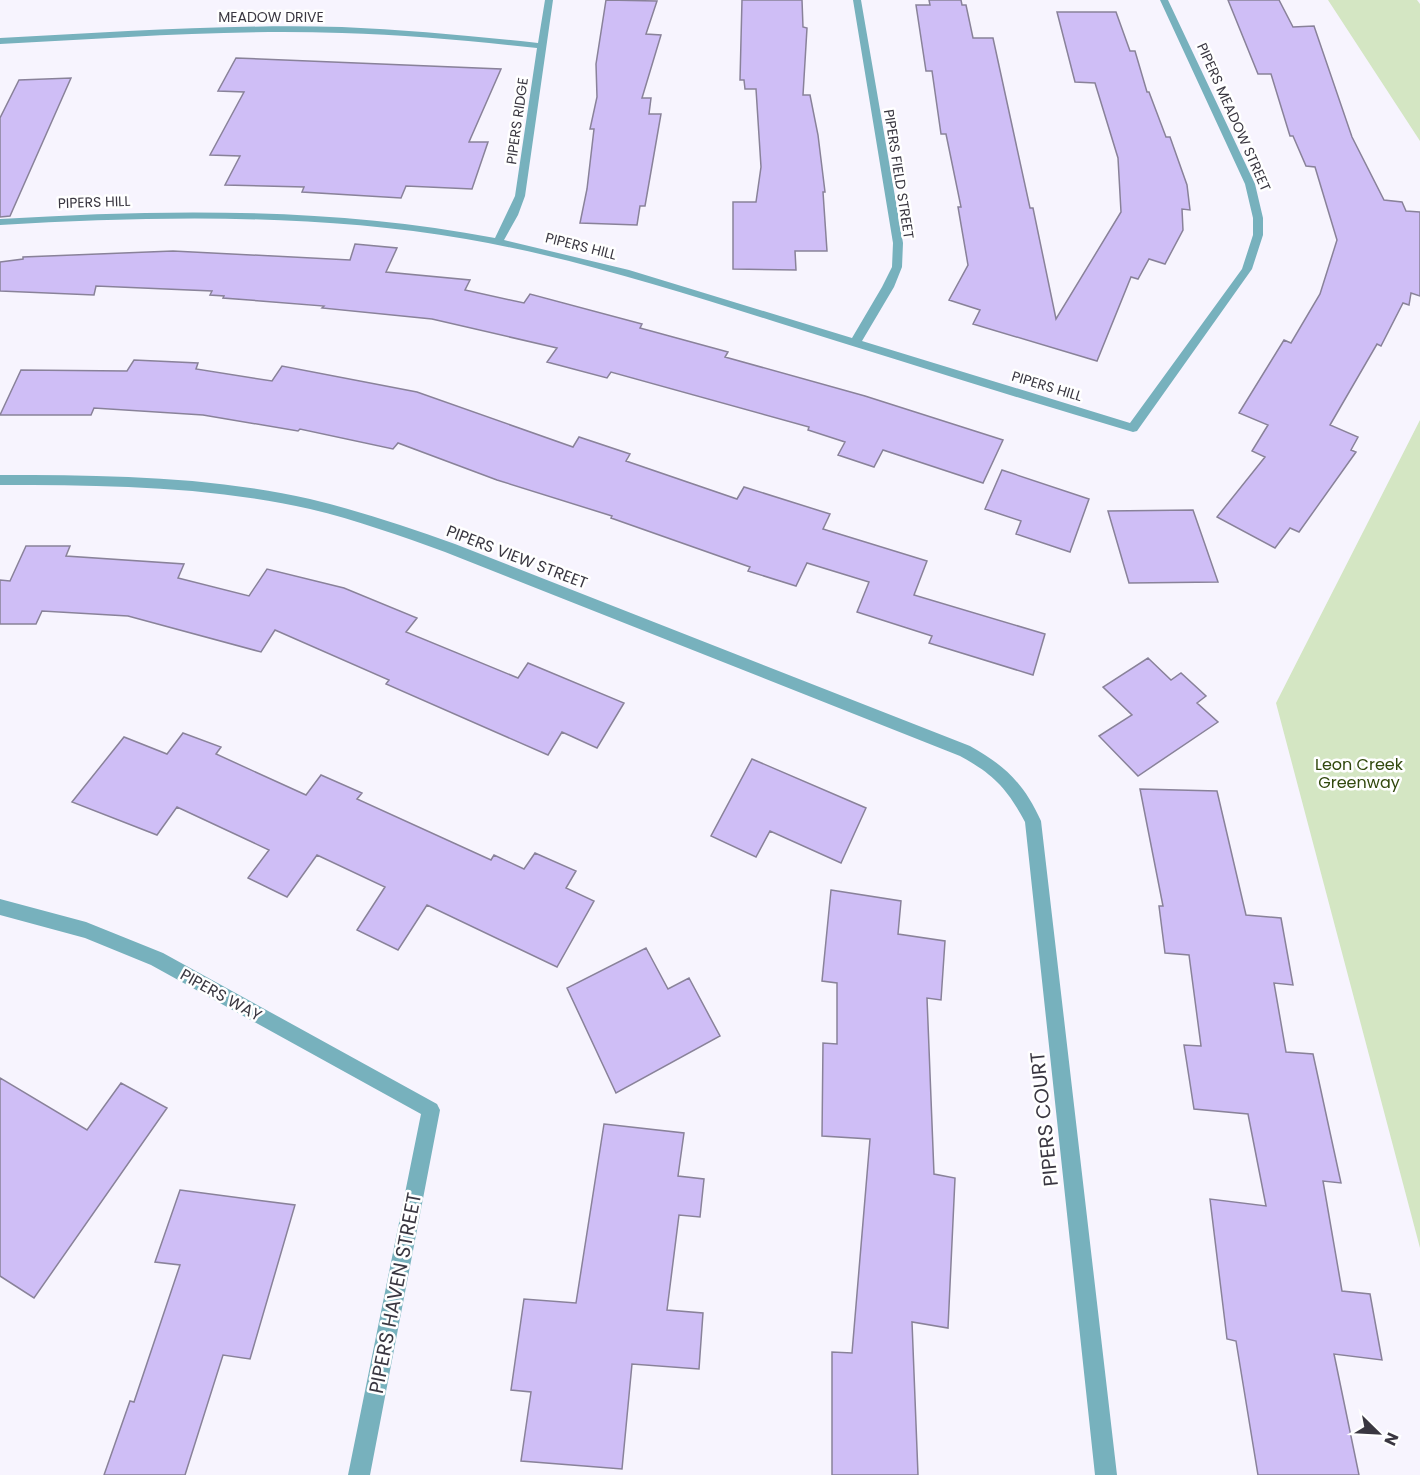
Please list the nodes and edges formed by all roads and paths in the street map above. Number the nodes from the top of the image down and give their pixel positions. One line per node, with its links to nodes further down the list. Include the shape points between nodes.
1 (549, 0): 5 (street, PIPERS RIDGE)
2 (857, 0): 8 (street, PIPERS FIELD STREET, via 898,243 897,267)
3 (1164, 0): 9 (street, PIPERS MEADOW STREET, via 1250,184 1258,235 1247,269)
4 (0, 41): 5 (street, MEADOW DRIVE, via 191,31 340,30 432,34)
5 (542, 46): 7 (street, PIPERS RIDGE, via 520,196)
6 (0, 222): 7 (street, PIPERS HILL, via 221,214 343,220)
7 (498, 242): 8 (street, PIPERS HILL, via 575,258)
8 (855, 342): 9 (street, PIPERS HILL)
9 (1133, 428)
10 (0, 480): 11 (street, PIPERS VIEW STREET, via 116,480 214,488 309,504 377,522 964,751)
11 (998, 769): 15 (street, PIPERS COURT, via 1016,788 1033,821)
12 (0, 907): 13 (street, PIPERS WAY, via 86,930 157,959)
13 (431, 1110): 14 (street, PIPERS HAVEN STREET)
14 (359, 1475)
15 (1106, 1475)

